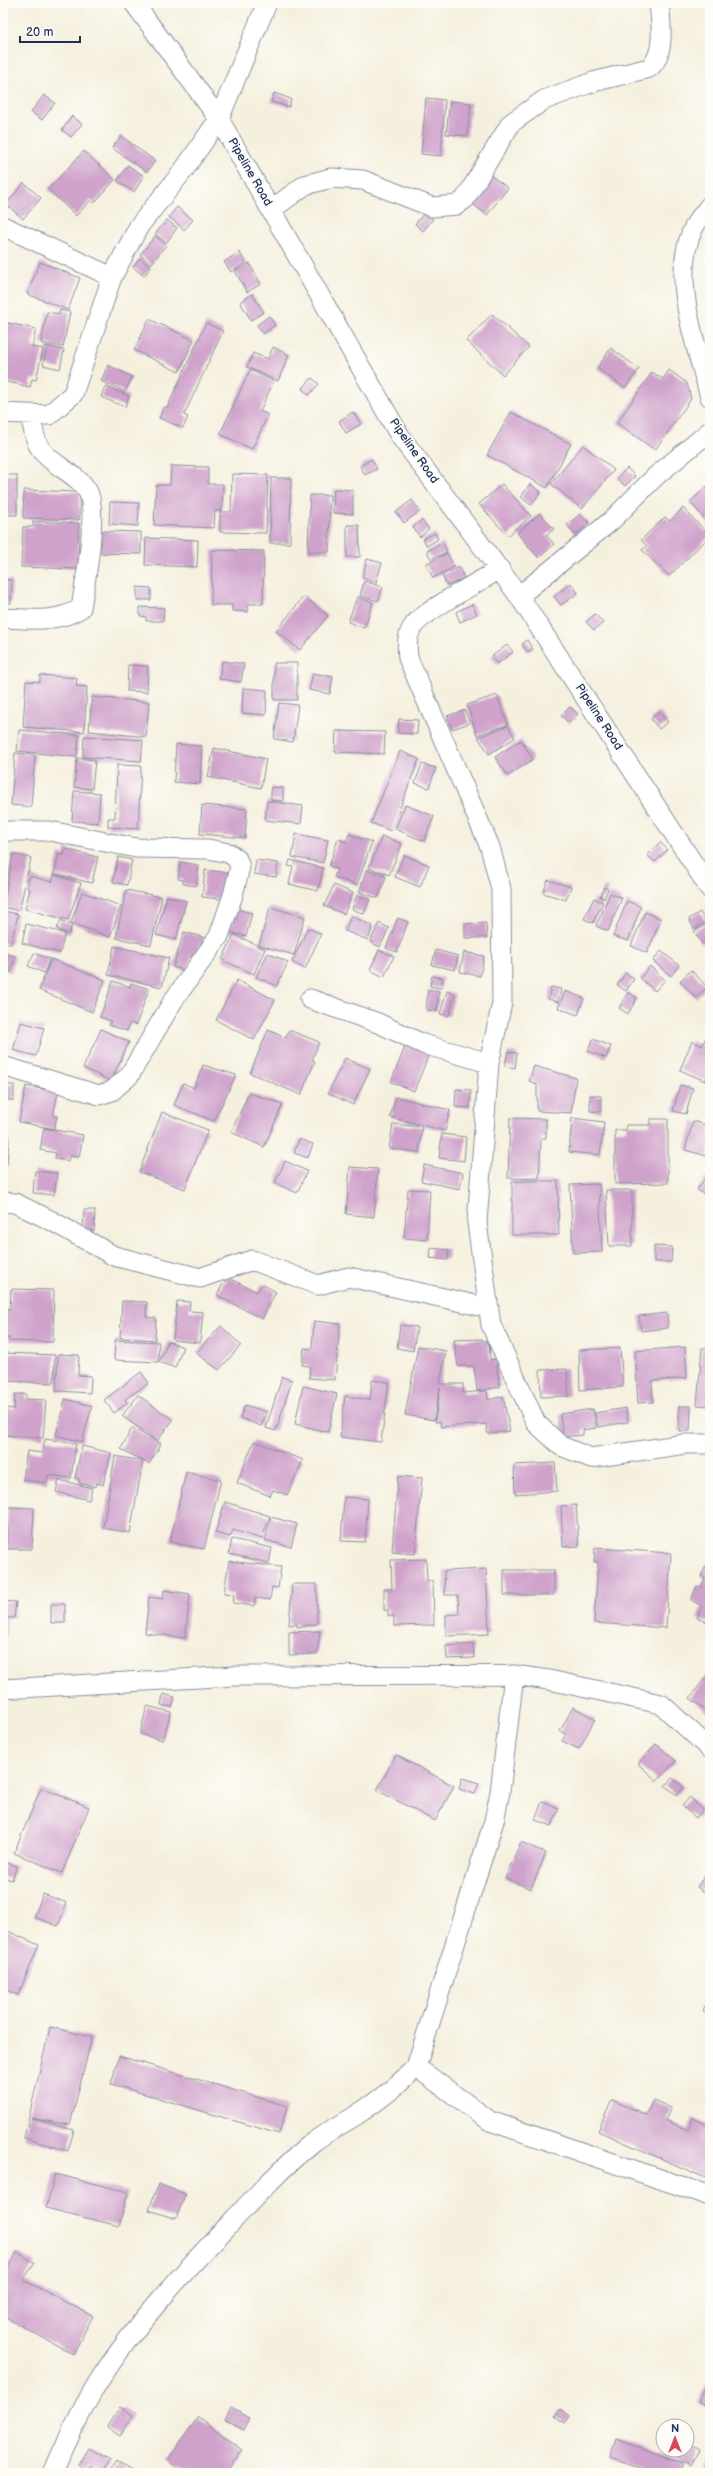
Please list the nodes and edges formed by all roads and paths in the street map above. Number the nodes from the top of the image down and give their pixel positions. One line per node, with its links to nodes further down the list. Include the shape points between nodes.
1 (134, 3): 4 (street, Pipeline Road)
2 (267, 3): 4 (street)
3 (659, 3): 6 (street, via 660,37 655,64 649,68 593,82 544,100 511,122 465,199 457,205 432,206 363,180 331,178 305,185)
4 (219, 119): 6 (street, Pipeline Road); 8 (street, via 139,226)
5 (710, 206): 9 (street, via 695,225 684,256 684,292)
6 (271, 210): 13 (street, Pipeline Road, via 400,436)
7 (3, 226): 8 (street)
8 (112, 277): 11 (street, via 73,394 49,415)
9 (710, 398)
10 (3, 413): 11 (street)
11 (30, 416): 15 (street, via 39,447 52,461 74,476 87,490 93,502 90,553 81,608 71,614 47,619)
12 (710, 431): 14 (street, via 656,476 611,521)
13 (500, 569): 14 (street, Pipeline Road); 19 (street, via 431,612 414,626 407,640 408,658 490,847 501,889 502,1003)
14 (519, 596): 17 (street, Pipeline Road)
15 (3, 618)
16 (3, 831): 20 (street, via 50,831 136,848 208,849 229,853 237,859 240,867 219,936 173,1001 129,1076 112,1091 99,1095)
17 (710, 889)
18 (310, 999): 19 (street, via 378,1023 423,1044)
19 (489, 1063): 22 (street, via 477,1223)
20 (3, 1066)
21 (3, 1202): 22 (street, via 16,1203 114,1256 200,1278 252,1260 318,1285 349,1277)
22 (489, 1308): 23 (street, via 491,1325 536,1423 561,1446 591,1458 685,1444)
23 (710, 1444)
24 (514, 1675): 25 (street, via 234,1676); 26 (street, via 661,1704); 27 (street, via 500,1792 494,1821)
25 (3, 1689)
26 (710, 1749)
27 (416, 2067): 28 (street, via 490,2121); 29 (street, via 380,2099 312,2144 237,2216 186,2270 102,2376 74,2426)
28 (710, 2196)
29 (53, 2473)

